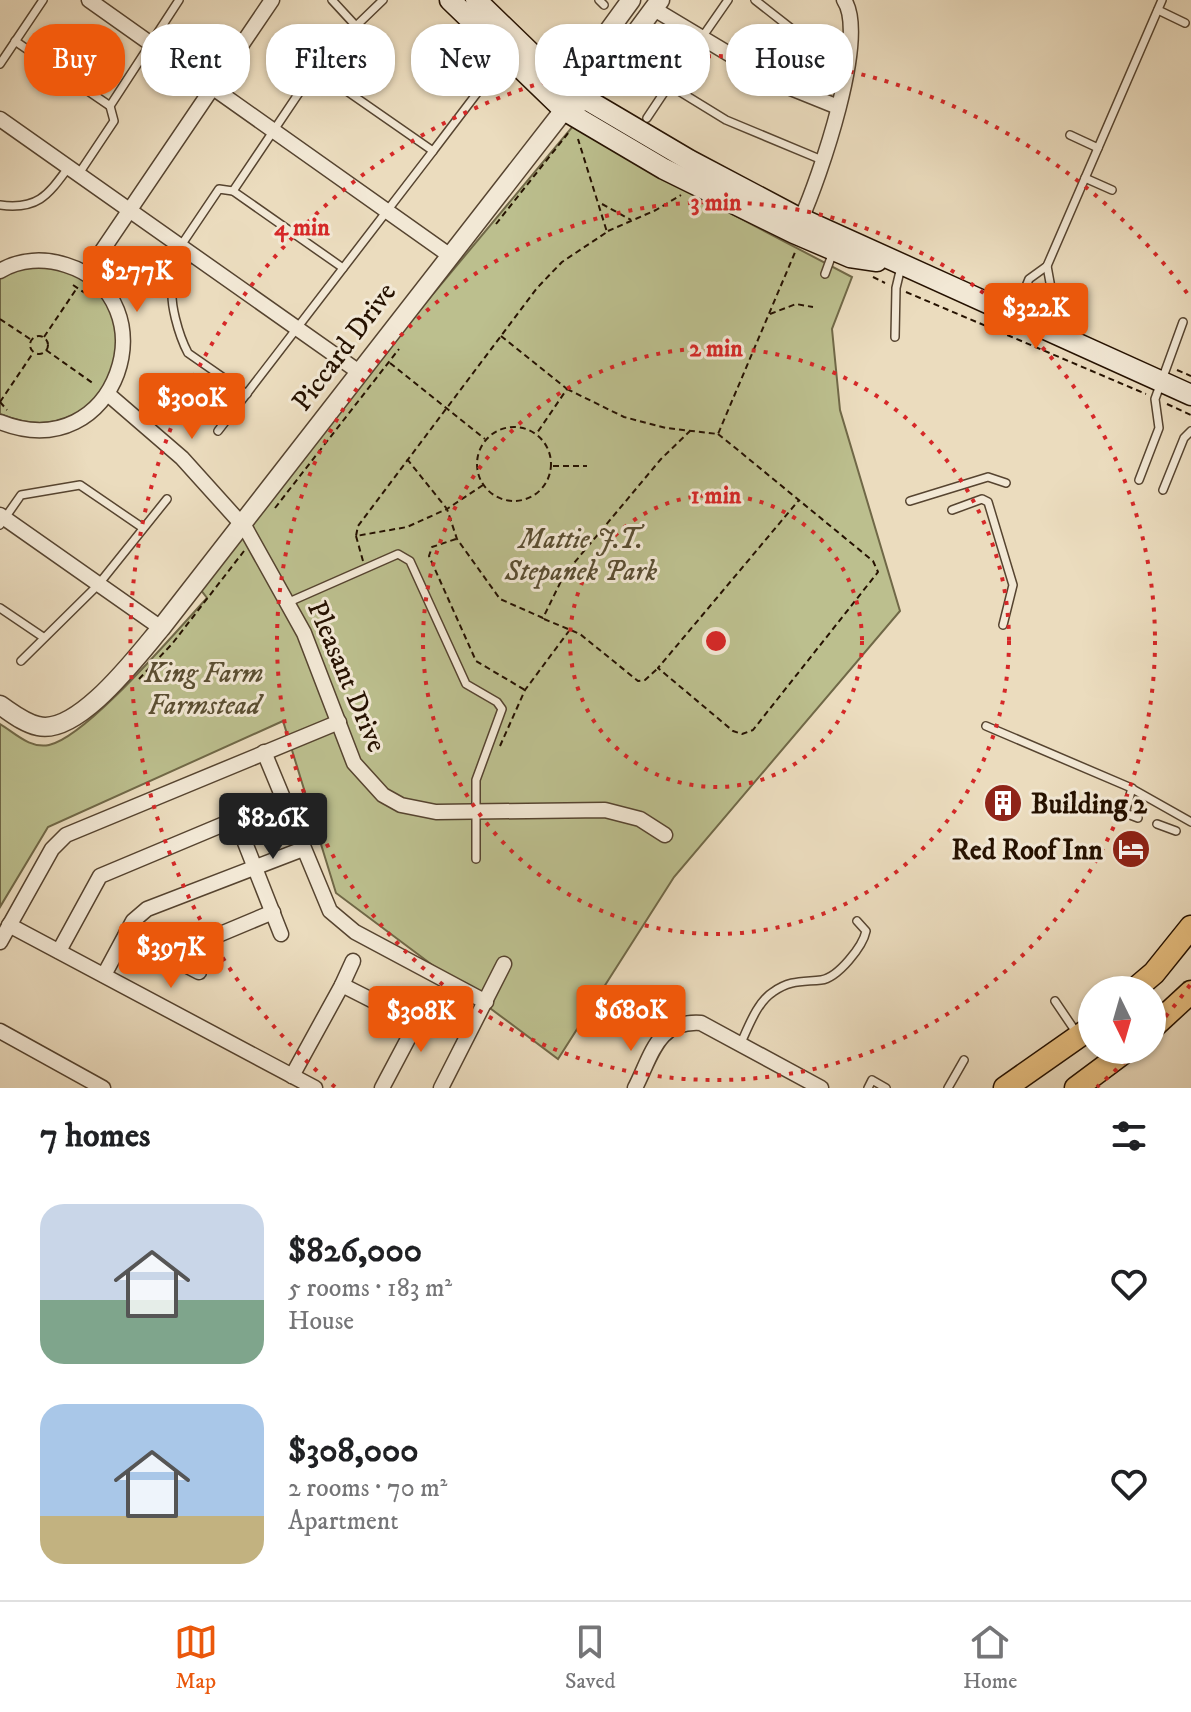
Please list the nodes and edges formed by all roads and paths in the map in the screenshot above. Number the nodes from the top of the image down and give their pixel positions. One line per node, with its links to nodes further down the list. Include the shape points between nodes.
1 (43, 0): 26 (lane)
2 (89, 0): 25 (street)
3 (179, 0): 17 (lane)
4 (272, 0): 24 (street)
5 (332, 0): 18 (lane)
6 (383, 0): 19 (lane)
7 (450, 0): 43 (main road)
8 (476, 0): 27 (main road)
9 (631, 0): 20 (street)
10 (728, 0): 23 (lane)
11 (755, 0): 22 (lane)
12 (844, 0): 42 (street, via 852,23)
13 (1162, 0): 15 (lane)
14 (657, 5): 21 (street); 40 (street, Piccard Drive)
15 (1158, 10): 16 (lane); 49 (lane)
16 (1185, 23)
17 (164, 24)
18 (354, 24)
19 (358, 24)
20 (614, 24)
21 (682, 24)
22 (786, 24)
23 (710, 25)
24 (250, 31)
25 (141, 34)
26 (15, 41): 29 (lane); 41 (lane)
27 (535, 57)
28 (141, 60): 41 (lane)
29 (0, 64)
30 (205, 96): 60 (street)
31 (230, 96): 46 (street)
32 (297, 96): 46 (lane)
33 (354, 96): 50 (lane)
34 (475, 96): 50 (lane)
35 (566, 96): 43 (street)
36 (580, 96): 40 (main road)
37 (662, 96): 44 (lane)
38 (687, 96): 51 (lane, via 726,120)
39 (811, 96): 42 (street)
40 (586, 100): 43 (street, Piccard Drive); 61 (main road)
41 (110, 106): 52 (lane, via 114,121)
42 (838, 107): 51 (street)
43 (564, 110): 66 (main road, via 664,169); 67 (street, Piccard Drive)
44 (647, 118)
45 (0, 119): 52 (street)
46 (275, 128): 55 (lane); 59 (street)
47 (574, 130): 57 (path)
48 (1070, 135): 49 (lane)
49 (1098, 148): 53 (lane)
50 (433, 151): 59 (lane)
51 (824, 161): 61 (street)
52 (73, 171): 58 (lane, via 39,202); 60 (street)
53 (1085, 178): 54 (lane); 69 (lane)
54 (1112, 190)
55 (233, 191): 65 (lane, via 219,189); 70 (lane)
56 (684, 192): 62 (path)
57 (601, 203): 62 (path); 63 (path)
58 (0, 205)
59 (388, 209): 67 (street); 70 (lane)
60 (130, 210): 65 (street); 72 (street)
61 (801, 219): 68 (main road)
62 (631, 220): 63 (path)
63 (607, 232): 81 (path, via 562,262)
64 (798, 245): 76 (path)
65 (188, 248): 80 (street); 92 (lane, via 172,292 183,344 188,353)
66 (833, 250): 68 (main road); 73 (lane)
67 (449, 255): 88 (street, Piccard Drive)
68 (902, 264): 77 (main road); 83 (lane)
69 (1047, 266): 77 (lane, via 1029,279 1020,301); 77 (lane, via 1051,288 1043,310)
70 (343, 268): 80 (lane)
71 (0, 271): 72 (street, via 39,260)
72 (87, 273): 93 (street, via 109,299 123,337 120,370)
73 (825, 274)
74 (77, 288): 82 (path)
75 (813, 307): 76 (path, via 796,304)
76 (769, 314): 102 (path)
77 (1025, 316): 89 (main road)
78 (0, 319): 84 (path)
79 (1183, 322): 89 (lane)
80 (298, 327): 88 (street); 92 (lane)
81 (501, 336): 91 (path); 96 (path)
82 (44, 337): 84 (path); 85 (path)
83 (895, 337)
84 (31, 340): 86 (path)
85 (46, 350): 86 (path); 90 (path)
86 (33, 353): 95 (path)
87 (389, 362): 96 (path)
88 (359, 372): 117 (street, Piccard Drive)
89 (1161, 381): 94 (main road); 107 (lane, via 1155,399 1159,428)
90 (95, 385)
91 (567, 389): 99 (path, via 624,417); 101 (path)
92 (247, 394): 98 (lane)
93 (109, 395): 97 (street, via 65,426 31,430); 117 (street, Pleasant Drive, via 182,458)
94 (1191, 395)
95 (0, 402): 97 (path, via 8,408)
96 (444, 408): 103 (path); 104 (path)
97 (2, 418)
98 (218, 431)
99 (690, 431): 102 (path); 125 (path, via 564,575)
100 (1191, 431): 110 (lane)
101 (536, 434): 103 (path, via 515,427); 105 (path, via 548,448)
102 (718, 434): 112 (path)
103 (486, 439): 109 (path, via 477,462)
104 (407, 459): 114 (path); 119 (path)
105 (551, 466): 106 (path); 109 (path, via 545,486 518,501 498,498)
106 (587, 466)
107 (1139, 480)
108 (1006, 483): 113 (lane, via 988,477)
109 (483, 485): 114 (path)
110 (1163, 490)
111 (167, 499): 118 (lane)
112 (799, 500): 131 (path); 131 (path, via 873,561 878,572 753,730 733,731)
113 (910, 501)
114 (447, 509): 119 (path, via 407,527); 120 (path)
115 (952, 510): 126 (lane, via 982,499 988,502 1013,585)
116 (1, 520): 118 (lane, via 27,492 80,485); 122 (street)
117 (241, 523): 123 (street, Pleasant Drive); 127 (street, Piccard Drive)
118 (143, 528): 122 (lane)
119 (356, 536): 121 (path)
120 (457, 539): 125 (path, via 500,599); 132 (path, via 432,547 429,556 448,599 476,661)
121 (368, 568): 123 (lane); 140 (lane, via 398,554 405,556 466,684 502,709 480,763)
122 (98, 585): 127 (street); 129 (lane)
123 (289, 602): 134 (street, Pleasant Drive)
124 (0, 608): 129 (lane)
125 (543, 618): 128 (path)
126 (1003, 625)
127 (161, 628): 133 (street, Piccard Drive, via 88,707 58,725 23,721)
128 (569, 631): 131 (path, via 580,634 638,681); 132 (path)
129 (43, 637): 130 (lane)
130 (21, 661)
131 (658, 668)
132 (525, 690): 136 (path, via 500,746)
133 (0, 705)
134 (339, 722): 137 (street); 140 (street, Pleasant Drive, via 354,763 383,795 401,805 436,812)
135 (986, 726): 138 (lane)
136 (493, 744)
137 (264, 752): 147 (street); 152 (street, via 66,835 52,849)
138 (1132, 788): 141 (lane, via 1125,813); 143 (lane)
139 (229, 802): 142 (street)
140 (475, 811): 146 (street, Pleasant Drive, via 605,810 640,819); 148 (lane)
141 (1138, 818)
142 (236, 819): 149 (street); 157 (street, via 100,876)
143 (1191, 822)
144 (1157, 824): 145 (lane)
145 (1176, 831)
146 (665, 835)
147 (303, 849): 149 (street); 167 (street, via 326,905 348,928)
148 (476, 859)
149 (255, 867): 150 (street); 154 (street, via 147,909)
150 (273, 912): 155 (street); 158 (street)
151 (857, 921): 174 (lane, via 866,931 853,954 822,980 790,982 770,994)
152 (9, 925): 156 (street); 157 (street)
153 (1191, 927): 163 (main road)
154 (126, 934): 158 (street); 162 (street)
155 (281, 934)
156 (0, 942)
157 (59, 951): 162 (street)
158 (168, 956): 161 (street)
159 (353, 961): 164 (street)
160 (504, 964): 167 (street)
161 (199, 972)
162 (104, 975): 177 (street)
163 (1150, 976)
164 (342, 985): 170 (street); 177 (street)
165 (1191, 992): 169 (main road)
166 (1055, 1001): 171 (lane)
167 (486, 1002): 181 (street)
168 (427, 1003): 170 (street)
169 (1166, 1015)
170 (417, 1023): 180 (street)
171 (1078, 1025)
172 (0, 1031): 178 (street)
173 (1078, 1037): 187 (main road)
174 (740, 1045): 182 (street, via 701,1023 671,1026); 183 (street)
175 (964, 1060): 186 (lane)
176 (1108, 1064): 188 (main road)
177 (292, 1076): 179 (street)
178 (103, 1088)
179 (315, 1088)
180 (382, 1088)
181 (441, 1088)
182 (635, 1088)
183 (821, 1088)
184 (868, 1088): 185 (lane, via 872,1080)
185 (886, 1088)
186 (948, 1088)
187 (1005, 1088)
188 (1076, 1088)

